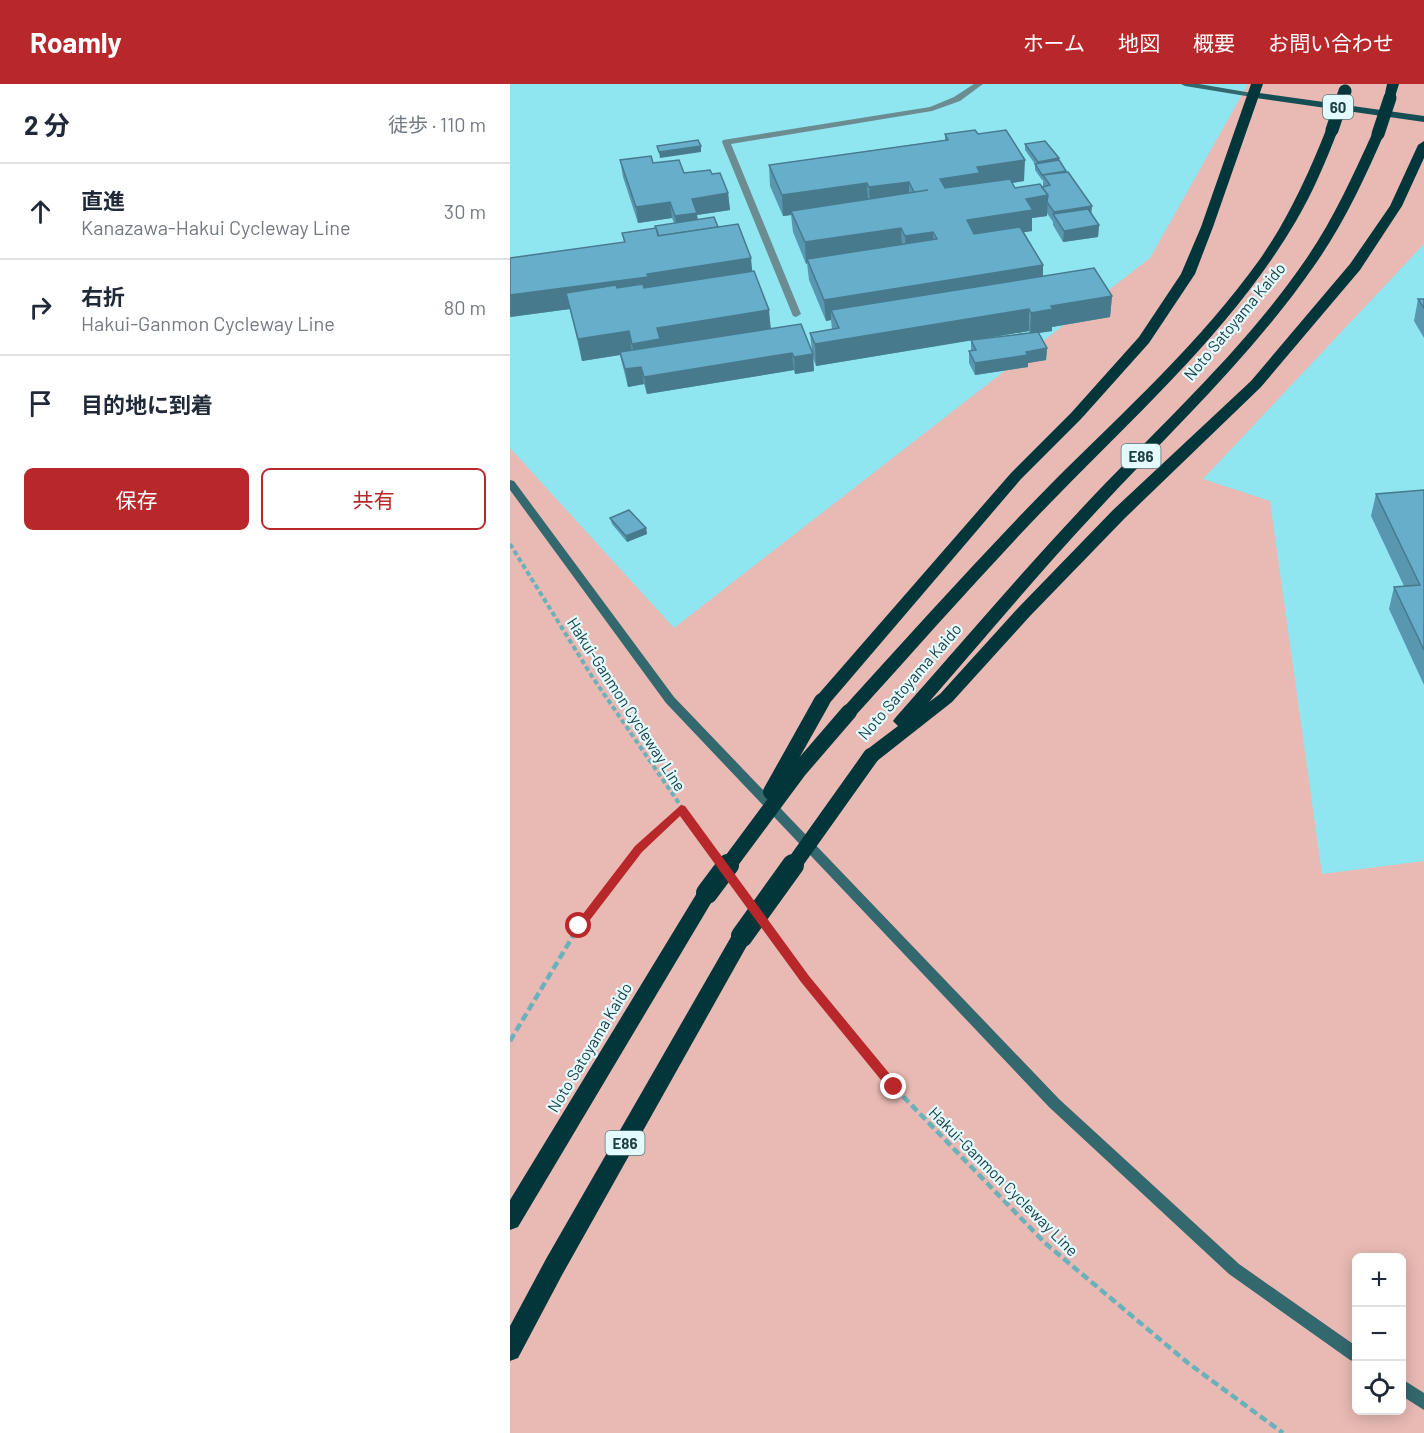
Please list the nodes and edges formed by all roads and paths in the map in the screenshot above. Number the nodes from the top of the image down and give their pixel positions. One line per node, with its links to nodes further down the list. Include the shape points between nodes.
1 (979, 84): 10 (street, via 932,109 726,142)
2 (1185, 84): 5 (street)
3 (1393, 84): 13 (highway, Noto Satoyama Kaido / E86, bridge, via 1360,176 1298,279 1248,340 1014,591)
4 (1345, 88): 15 (highway, Noto Satoyama Kaido / E86, bridge, via 1316,171 1290,221 1257,271 1166,378 975,572 849,712)
5 (1255, 89): 6 (main road, 60); 15 (highway, bridge, via 1188,274 1144,340 1016,476 822,700)
6 (1424, 119)
7 (1424, 145): 9 (highway)
8 (1424, 178): 9 (highway)
9 (1400, 198): 13 (highway, via 1355,267 1256,384 1119,514 946,698)
10 (796, 314)
11 (510, 483): 21 (street, via 670,700 1054,1103 1234,1269)
12 (510, 544): 14 (path, Hakui-Ganmon Cycleway Line)
13 (871, 756): 20 (highway, Noto Satoyama Kaido / E86, bridge, via 742,936)
14 (681, 809): 16 (path, Hakui-Ganmon Cycleway Line); 18 (path, via 638,849 579,926)
15 (741, 846): 19 (highway, Noto Satoyama Kaido / E86, bridge, via 707,893)
16 (716, 856)
17 (771, 932): 24 (path, Hakui-Ganmon Cycleway Line, via 894,1087 1045,1244 1188,1363)
18 (510, 1041)
19 (510, 1220)
20 (510, 1350)
21 (1352, 1353)
22 (1406, 1390): 23 (street)
23 (1424, 1402)
24 (1283, 1433)

